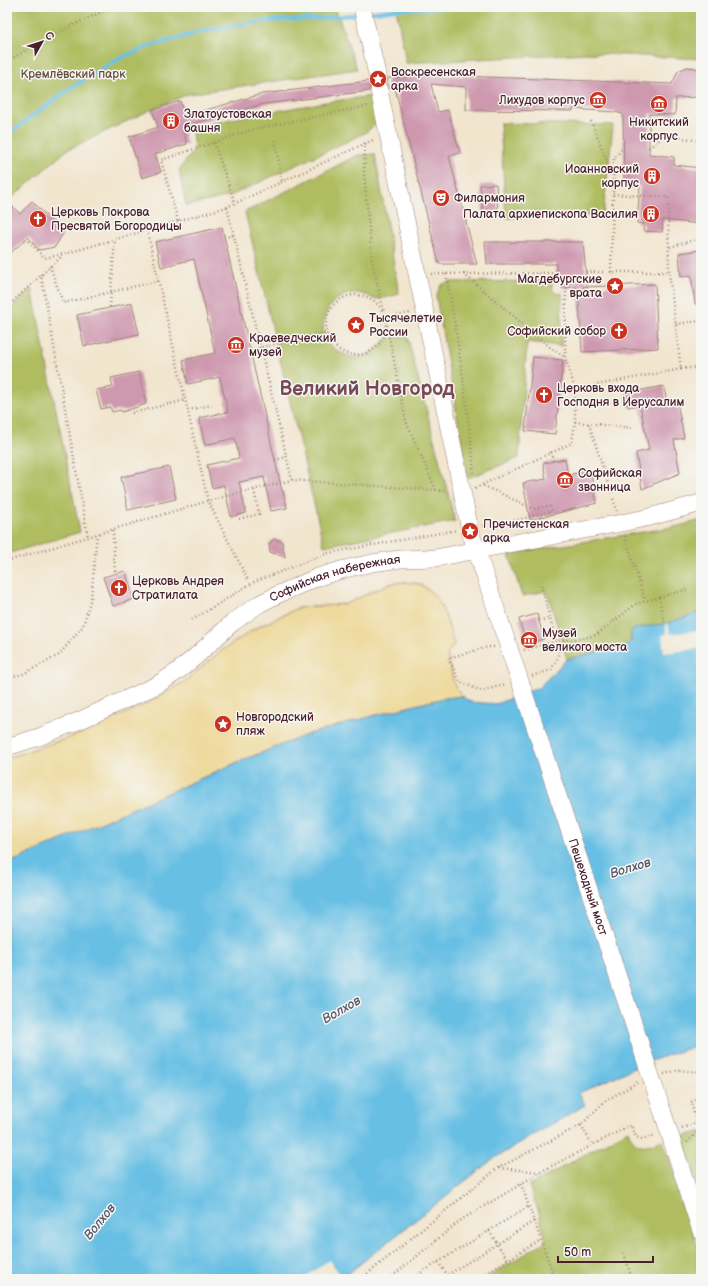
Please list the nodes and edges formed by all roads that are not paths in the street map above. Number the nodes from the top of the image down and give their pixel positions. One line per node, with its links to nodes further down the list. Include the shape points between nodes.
1 (362, 7): 3 (street, Пешеходный мост)
2 (701, 503): 3 (street, Софийская набережная, via 621,524)
3 (476, 551): 4 (street, Софийская набережная, via 435,558 372,563 345,569 279,594 232,623 178,672 157,684 83,719); 5 (street, Пешеходный мост, bridge)
4 (7, 747)
5 (701, 1231)

